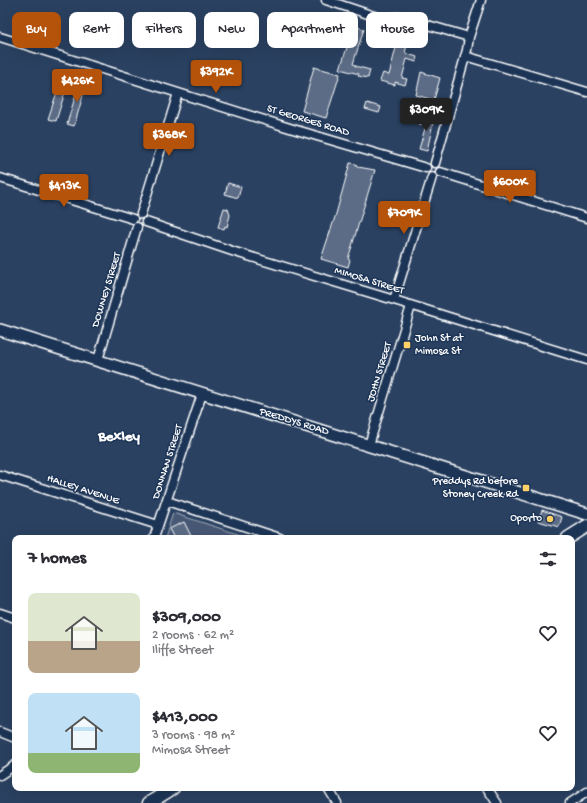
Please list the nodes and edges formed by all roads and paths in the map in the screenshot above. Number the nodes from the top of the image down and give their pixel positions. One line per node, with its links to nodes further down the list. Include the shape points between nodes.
1 (326, 0): 4 (street, via 380,18 400,17)
2 (481, 0): 4 (street)
3 (0, 37): 7 (street, ST GEORGES ROAD)
4 (469, 37): 5 (street)
5 (465, 56): 6 (street); 8 (street)
6 (587, 92)
7 (178, 93): 9 (street, ST GEORGES ROAD); 13 (street)
8 (435, 163): 9 (street); 10 (street, via 439,165)
9 (426, 168): 11 (street, via 427,174)
10 (440, 172): 11 (street); 15 (street)
11 (432, 177): 18 (street)
12 (0, 178): 14 (street)
13 (141, 214): 14 (street); 16 (street)
14 (133, 218): 17 (street)
15 (587, 218)
16 (146, 222): 17 (street, via 143,226); 18 (street, MIMOSA STREET)
17 (137, 227): 21 (street, DOWNEY STREET)
18 (394, 300): 19 (street, MIMOSA STREET)
19 (411, 306): 22 (street, MIMOSA STREET); 24 (street, JOHN STREET)
20 (0, 330): 21 (main road, PREDDYS ROAD)
21 (98, 360): 23 (main road, PREDDYS ROAD)
22 (587, 360)
23 (202, 394): 24 (main road, PREDDYS ROAD); 26 (street, DONNAN STREET)
24 (368, 445): 27 (main road, PREDDYS ROAD)
25 (0, 475): 28 (street, HALLEY AVENUE)
26 (167, 500): 28 (street, DONNAN STREET); 31 (street)
27 (587, 514)
28 (158, 526): 30 (street, DONNAN STREET)
29 (587, 526): 32 (main road)
30 (155, 535)
31 (271, 535)
32 (573, 535)
33 (0, 614): 34 (street)
34 (12, 617)
35 (0, 732): 36 (street)
36 (12, 737)
37 (12, 767): 38 (street)
38 (0, 775)
39 (166, 791): 43 (main road)
40 (330, 791): 44 (street)
41 (489, 791): 45 (street)
42 (587, 792): 46 (street)
43 (149, 803)
44 (337, 803)
45 (497, 803)
46 (570, 803)

